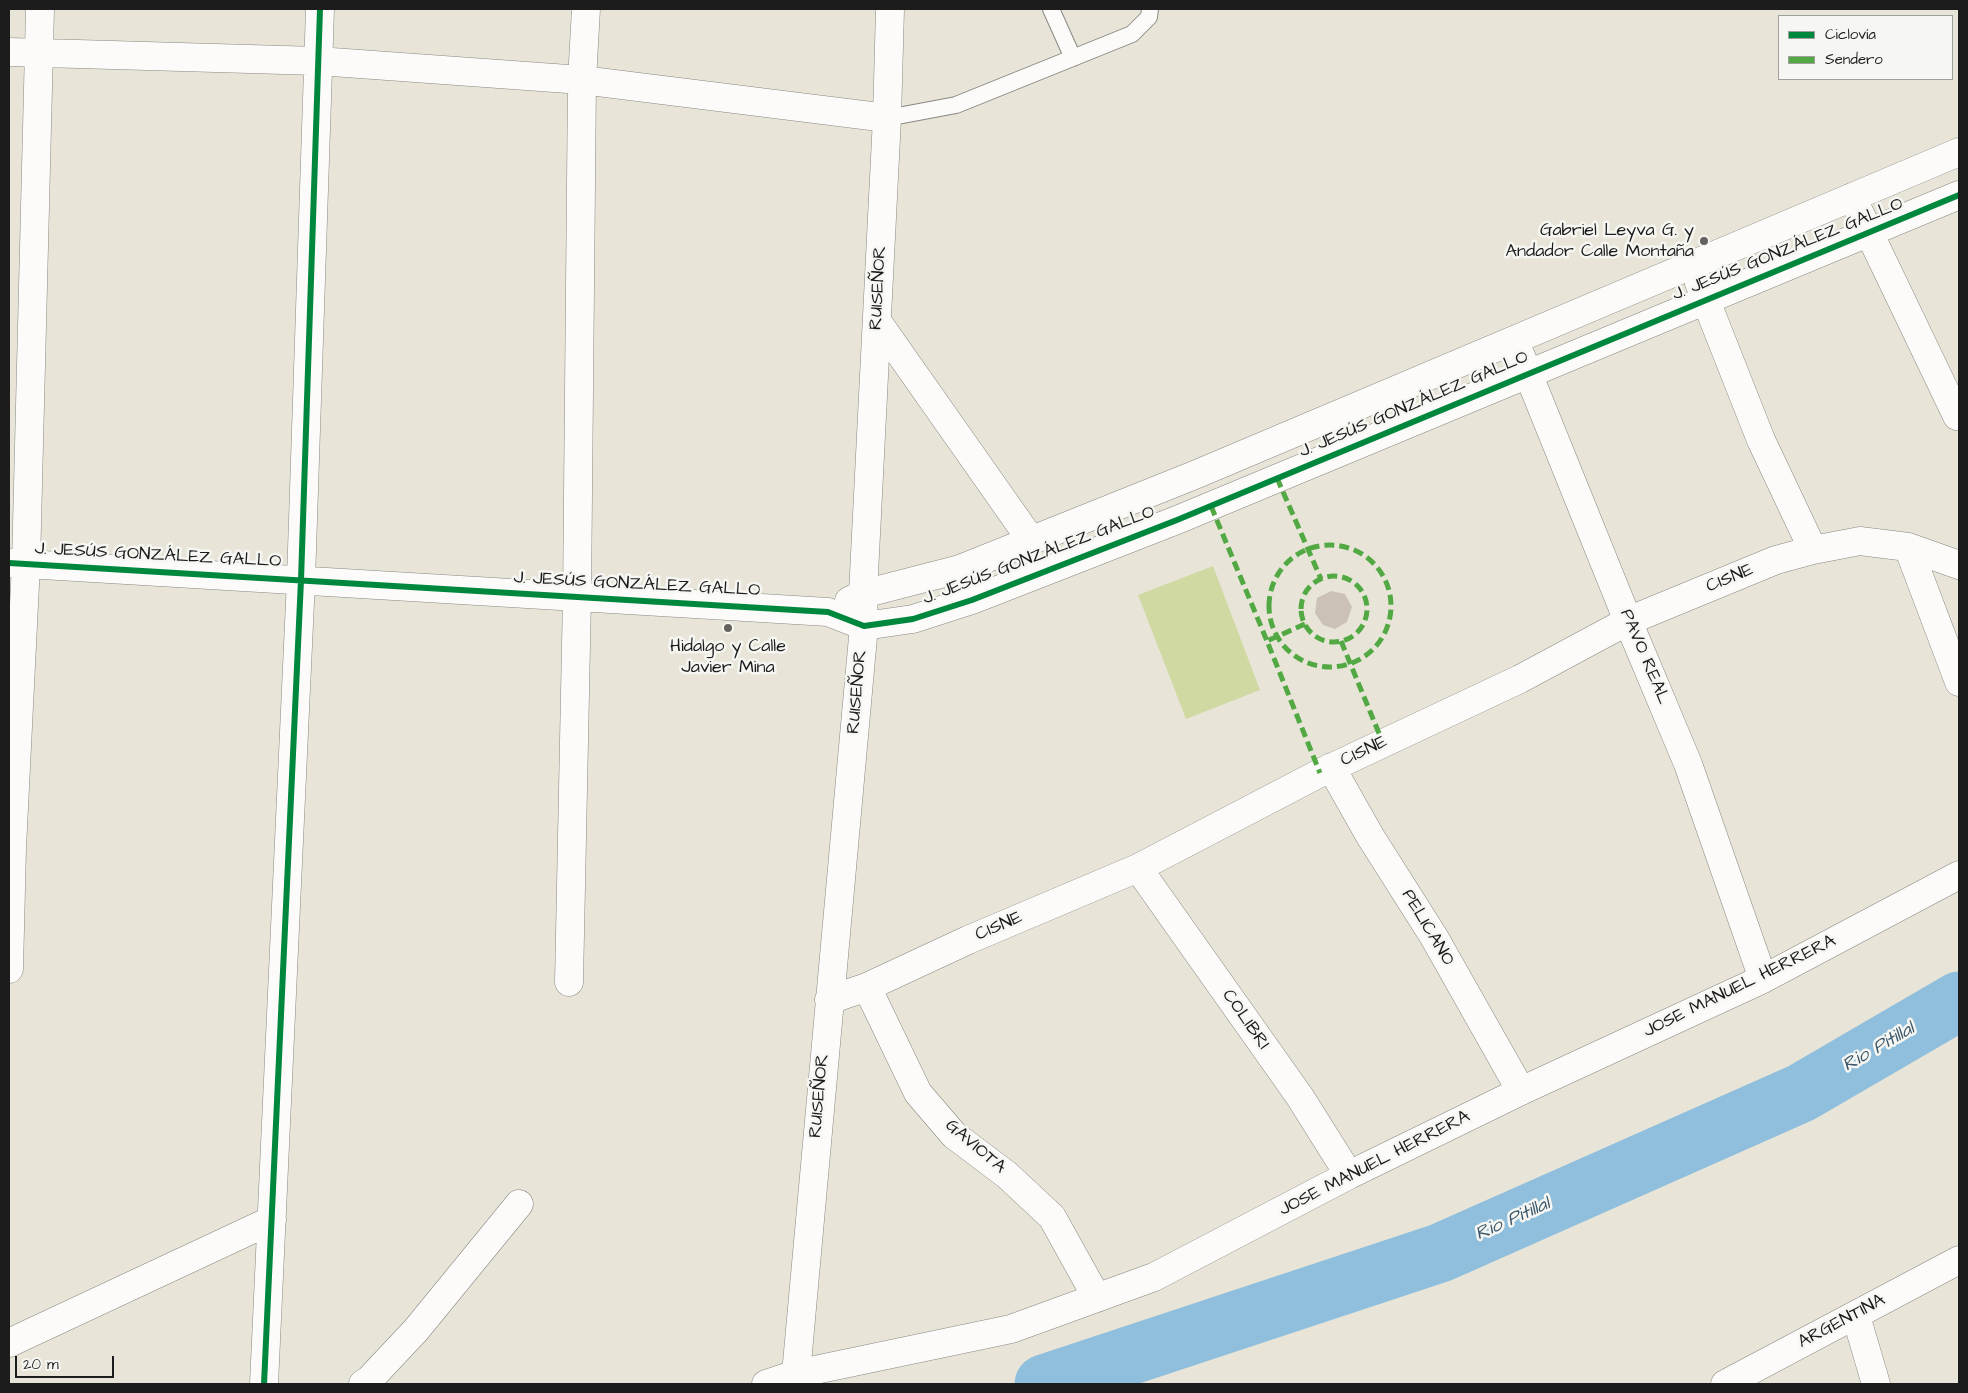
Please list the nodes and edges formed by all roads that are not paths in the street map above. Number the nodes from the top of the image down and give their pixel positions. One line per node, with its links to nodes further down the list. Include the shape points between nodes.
1 (40, 9): 8 (street)
2 (320, 9): 10 (street)
3 (586, 9): 11 (street)
4 (890, 9): 12 (street, RUISEÑOR)
5 (1051, 9): 9 (lane)
6 (1150, 9): 9 (lane, via 1149,17 1132,34)
7 (9, 52): 8 (street)
8 (38, 53): 10 (street); 26 (street)
9 (1072, 58): 12 (lane, via 956,105)
10 (318, 61): 11 (street); 28 (street)
11 (582, 80): 12 (street); 30 (street)
12 (887, 118): 19 (street, RUISEÑOR)
13 (1959, 152): 15 (street, J. JESÚS GONZÁLEZ GALLO)
14 (1959, 195): 16 (street, J. JESÚS GONZÁLEZ GALLO)
15 (1852, 197): 16 (street); 17 (street, J. JESÚS GONZÁLEZ GALLO)
16 (1870, 233): 18 (street, J. JESÚS GONZÁLEZ GALLO); 22 (street)
17 (1692, 265): 18 (street); 20 (street, J. JESÚS GONZÁLEZ GALLO)
18 (1706, 299): 21 (street, J. JESÚS GONZÁLEZ GALLO); 25 (street, via 1761,440)
19 (877, 320): 23 (street); 29 (street, RUISEÑOR)
20 (1514, 340): 21 (street, PAVO REAL); 23 (street, J. JESÚS GONZÁLEZ GALLO)
21 (1529, 373): 32 (street, PAVO REAL); 33 (street, J. JESÚS GONZÁLEZ GALLO, via 1194,513 972,600 913,619)
22 (1957, 416)
23 (1031, 540): 29 (street, J. JESÚS GONZÁLEZ GALLO, via 960,569)
24 (1908, 547): 25 (street, CISNE, via 1860,541); 27 (street, CISNE); 34 (street)
25 (1813, 550): 32 (street, CISNE, via 1776,560)
26 (17, 563): 28 (street, J. JESÚS GONZÁLEZ GALLO); 38 (street)
27 (1959, 565)
28 (301, 580): 30 (street, J. JESÚS GONZÁLEZ GALLO); 46 (street)
29 (863, 594): 31 (street, J. JESÚS GONZÁLEZ GALLO); 33 (street, RUISEÑOR)
30 (577, 597): 31 (street, J. JESÚS GONZÁLEZ GALLO); 40 (street)
31 (828, 612): 33 (street, J. JESÚS GONZÁLEZ GALLO)
32 (1628, 621): 35 (street, CISNE, via 1520,678); 39 (street, PAVO REAL, via 1688,764)
33 (864, 626): 42 (street, RUISEÑOR)
34 (1959, 682)
35 (1331, 767): 36 (street, CISNE); 43 (street, PELICANO)
36 (1138, 868): 41 (street, CISNE); 44 (street, COLIBRI, via 1300,1097)
37 (1959, 875): 39 (street, JOSE MANUEL HERRERA)
38 (9, 969)
39 (1763, 979): 43 (street, JOSE MANUEL HERRERA)
40 (569, 982)
41 (867, 987): 42 (street, CISNE); 48 (street, GAVIOTA, via 918,1093 954,1135 1007,1175 1052,1217)
42 (829, 1000): 51 (street, RUISEÑOR)
43 (1521, 1091): 44 (street, JOSE MANUEL HERRERA)
44 (1349, 1175): 48 (street, JOSE MANUEL HERRERA, via 1154,1277)
45 (519, 1204): 53 (street, via 416,1330)
46 (272, 1220): 50 (street); 52 (street)
47 (1959, 1260): 49 (street, ARGENTINA)
48 (1097, 1298): 51 (street, JOSE MANUEL HERRERA, via 1011,1329)
49 (1856, 1316): 55 (street, ARGENTINA); 56 (street)
50 (9, 1343)
51 (796, 1374): 54 (street, JOSE MANUEL HERRERA)
52 (264, 1384)
53 (363, 1384)
54 (766, 1384)
55 (1725, 1384)
56 (1876, 1384)

